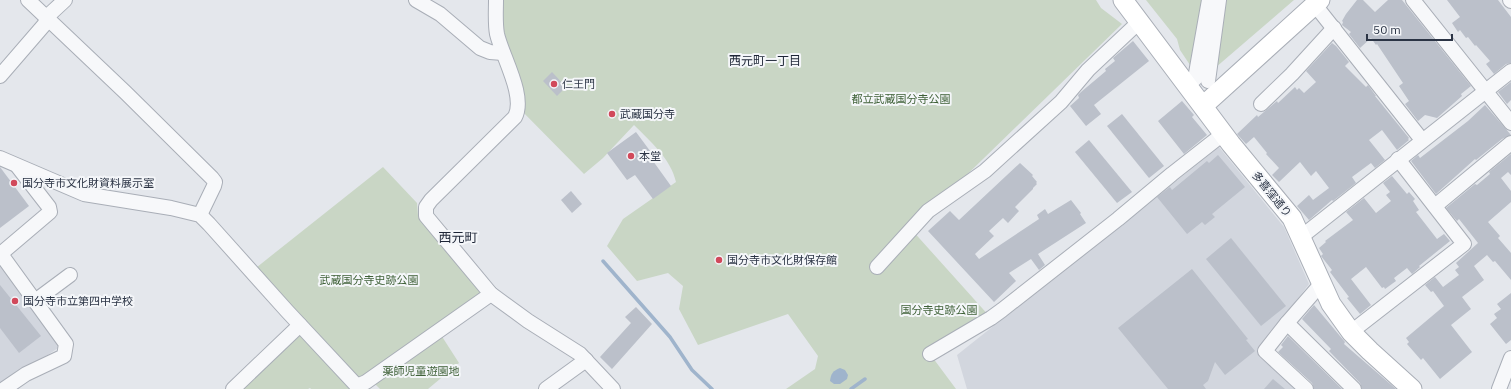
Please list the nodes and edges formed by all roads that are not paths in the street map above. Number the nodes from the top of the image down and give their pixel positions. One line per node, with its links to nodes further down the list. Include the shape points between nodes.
1 (28, 0): 10 (street)
2 (65, 0): 10 (street)
3 (416, 0): 13 (street, via 440,14 480,48)
4 (496, 0): 13 (street, via 497,34)
5 (1122, 0): 11 (main road, 多喜窪通り)
6 (1209, 0): 7 (street, via 1202,80)
7 (1219, 0)
8 (1413, 0): 16 (street)
9 (1318, 2): 12 (street); 18 (main road)
10 (48, 18): 15 (street); 27 (street, via 212,178 214,186)
11 (1139, 22): 18 (main road, 多喜窪通り); 29 (street, via 1088,70 1061,102 985,171 928,211)
12 (1334, 28): 17 (street); 21 (street)
13 (503, 53): 32 (street, via 515,87 518,107 515,117 438,192 426,207 426,216)
14 (1511, 71): 16 (street)
15 (0, 76)
16 (1486, 91): 19 (street); 21 (street)
17 (1261, 104)
18 (1203, 106): 20 (main road, 多喜窪通り)
19 (1511, 123)
20 (1223, 134): 28 (main road, 多喜窪通り, via 1292,218); 37 (street, via 1002,310)
21 (1422, 140): 24 (street)
22 (1511, 143): 26 (street)
23 (0, 158): 25 (street)
24 (1398, 159): 26 (street); 28 (street)
25 (17, 165): 27 (street, via 84,194); 33 (street, via 50,212 4,251 3,257)
26 (1435, 206): 36 (street, via 1464,244)
27 (200, 215): 35 (street)
28 (1301, 237): 31 (main road, 多喜窪通り)
29 (877, 267)
30 (70, 275): 33 (street)
31 (1321, 284): 34 (street); 36 (main road, 多喜窪通り, via 1331,304)
32 (491, 294): 39 (street); 40 (street)
33 (35, 301): 41 (street, via 66,344 64,356 26,374)
34 (1287, 323): 45 (street, via 1265,351); 46 (street)
35 (300, 325): 40 (street, via 357,386); 42 (street)
36 (1351, 332): 47 (main road, 多喜窪通り)
37 (930, 354)
38 (1511, 358): 48 (street)
39 (586, 360): 43 (street); 44 (street)
40 (370, 386)
41 (4, 389)
42 (233, 389)
43 (546, 389)
44 (613, 389)
45 (1306, 389)
46 (1354, 389)
47 (1412, 389)
48 (1499, 389)

